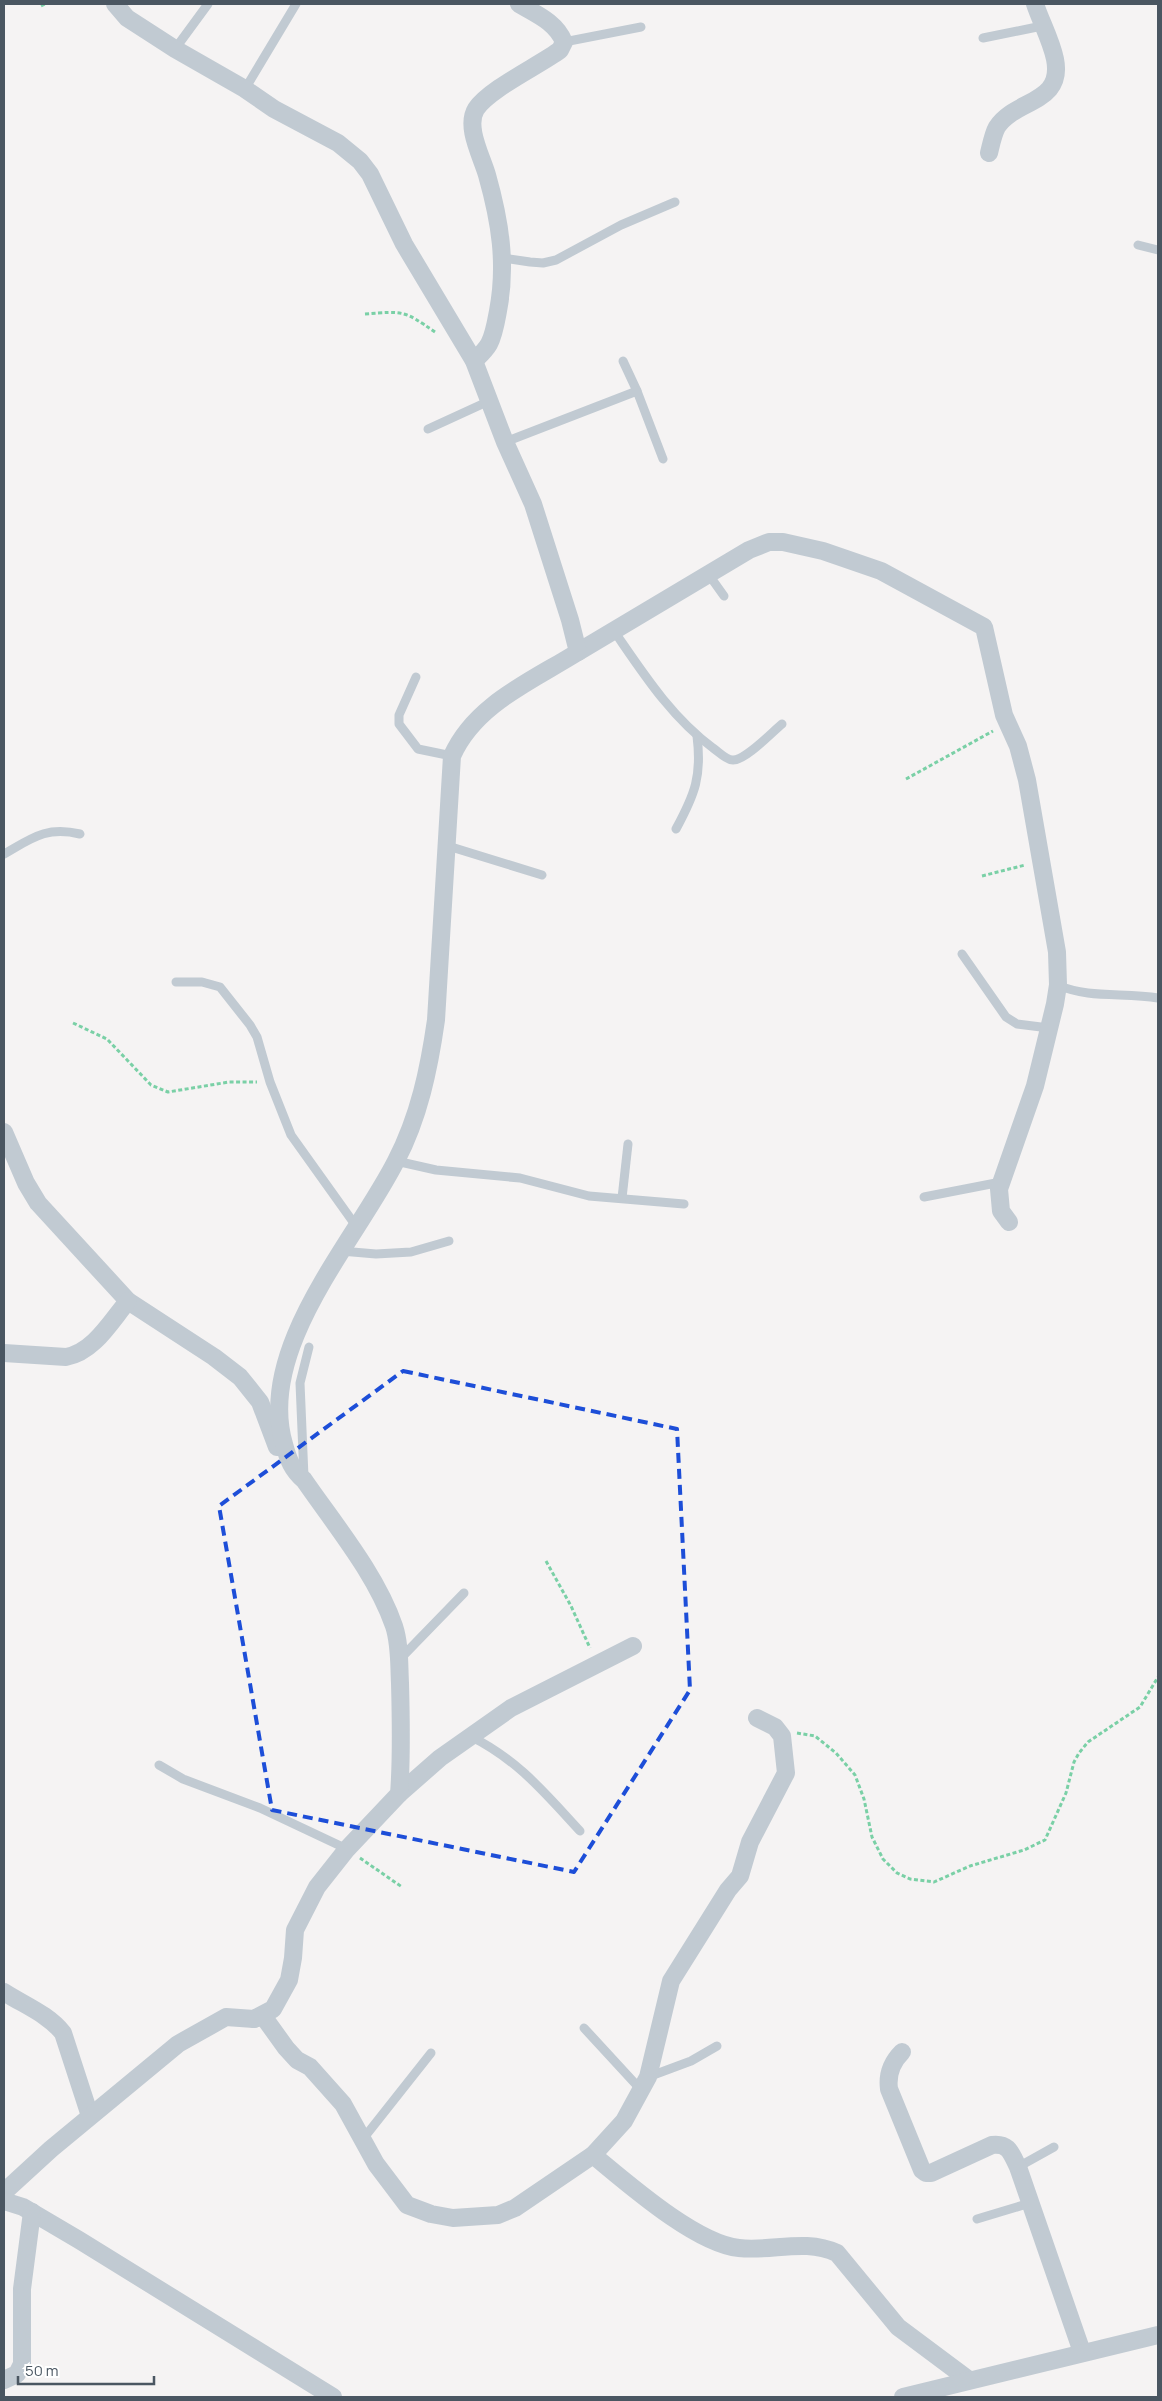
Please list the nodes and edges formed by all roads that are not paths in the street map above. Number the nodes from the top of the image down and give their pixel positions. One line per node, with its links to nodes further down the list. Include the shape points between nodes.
1 (115, 4): 10 (street, via 127,18)
2 (208, 4): 10 (lane)
3 (296, 4): 11 (lane)
4 (519, 4): 9 (street, via 552,24)
5 (1035, 4): 6 (street)
6 (1042, 26): 8 (lane); 12 (street, via 1054,58 1054,80 1047,93 997,127)
7 (642, 27): 9 (lane)
8 (983, 38)
9 (564, 42): 16 (street, via 560,50 499,90 475,111 473,130 499,221)
10 (175, 49): 11 (street)
11 (245, 89): 17 (street, via 274,109 338,143 360,161 370,174 412,259)
12 (989, 153)
13 (675, 202): 16 (lane, via 621,225 556,260 530,262)
14 (1138, 245): 15 (lane)
15 (1158, 250)
16 (503, 258): 17 (street, via 503,286 490,343)
17 (474, 361): 20 (street)
18 (623, 361): 19 (lane)
19 (637, 391): 22 (lane); 23 (lane)
20 (489, 401): 21 (lane); 22 (street)
21 (428, 429)
22 (505, 442): 27 (street, via 533,504)
23 (663, 459)
24 (709, 575): 25 (lane); 26 (street); 39 (street, via 768,542 799,544 881,571 984,627 1007,723 1025,772 1057,952)
25 (724, 596)
26 (614, 631): 27 (street); 30 (lane, via 646,678)
27 (578, 652): 31 (street, via 483,713 458,742)
28 (416, 677): 31 (lane, via 399,714 399,724 418,749)
29 (782, 724): 30 (lane, via 742,758 733,760)
30 (696, 736): 32 (lane, via 699,767 696,786)
31 (452, 756): 34 (street)
32 (676, 829)
33 (80, 834): 35 (lane, via 53,830)
34 (448, 846): 36 (lane); 44 (street, via 430,1064 415,1115)
35 (4, 854)
36 (542, 875)
37 (962, 954): 41 (lane, via 1006,1017 1017,1024)
38 (176, 982): 50 (lane, via 202,982 220,987 257,1037 291,1135)
39 (1058, 985): 40 (lane, via 1073,992 1137,994); 41 (street)
40 (1158, 998)
41 (1049, 1028): 45 (street, via 1035,1086)
42 (4, 1132): 53 (street, via 38,1203)
43 (628, 1144): 47 (lane)
44 (396, 1161): 47 (lane, via 436,1170 520,1178 572,1193); 50 (street)
45 (1001, 1182): 46 (lane); 49 (street, via 1000,1211)
46 (924, 1197)
47 (622, 1198): 48 (lane)
48 (684, 1204)
49 (1009, 1222)
50 (356, 1226): 52 (street)
51 (449, 1241): 52 (lane, via 411,1252)
52 (341, 1251): 56 (street, via 295,1333 281,1383 278,1407 282,1437 289,1460)
53 (128, 1301): 55 (street, via 90,1346 76,1355); 56 (street, via 240,1377 260,1402 278,1450)
54 (309, 1347): 56 (lane, via 300,1383)
55 (4, 1353)
56 (300, 1477): 59 (street, via 359,1560 385,1607 394,1628)
57 (464, 1593): 59 (lane)
58 (633, 1646): 61 (street, via 510,1708)
59 (399, 1660): 63 (street)
60 (757, 1718): 72 (street, via 775,1727 782,1736 786,1773 750,1842 740,1876 671,1982)
61 (470, 1736): 63 (street, via 419,1774); 64 (lane, via 519,1767)
62 (159, 1765): 65 (lane, via 183,1779 260,1808)
63 (399, 1794): 65 (street)
64 (580, 1831)
65 (347, 1849): 67 (street, via 317,1886 295,1930 293,1958 283,1994 273,2009)
66 (4, 1992): 73 (street, via 56,2024 62,2033)
67 (254, 2019): 73 (street, via 226,2017 199,2031 178,2044); 74 (street, via 263,2016 286,2048 320,2077 343,2104)
68 (584, 2028): 72 (lane)
69 (717, 2046): 72 (lane)
70 (902, 2052): 77 (street, via 890,2071 889,2089 922,2170 931,2173 992,2145 1002,2144 1008,2147)
71 (431, 2053): 74 (lane)
72 (645, 2084): 76 (street, via 624,2121)
73 (90, 2116): 78 (street)
74 (364, 2139): 76 (street, via 376,2164 407,2205 453,2218 498,2215 515,2208)
75 (1054, 2147): 77 (lane)
76 (593, 2155): 86 (street, via 643,2196 720,2244 739,2248 811,2245 837,2253 898,2327)
77 (1018, 2167): 80 (street)
78 (4, 2192)
79 (4, 2201): 81 (street)
80 (1030, 2203): 82 (lane); 84 (street)
81 (32, 2212): 85 (street, via 22,2289 22,2364 17,2374); 87 (street)
82 (977, 2219)
83 (1158, 2334): 84 (street)
84 (1082, 2352): 86 (street)
85 (4, 2380)
86 (957, 2387): 88 (street)
87 (333, 2397)
88 (903, 2397)

